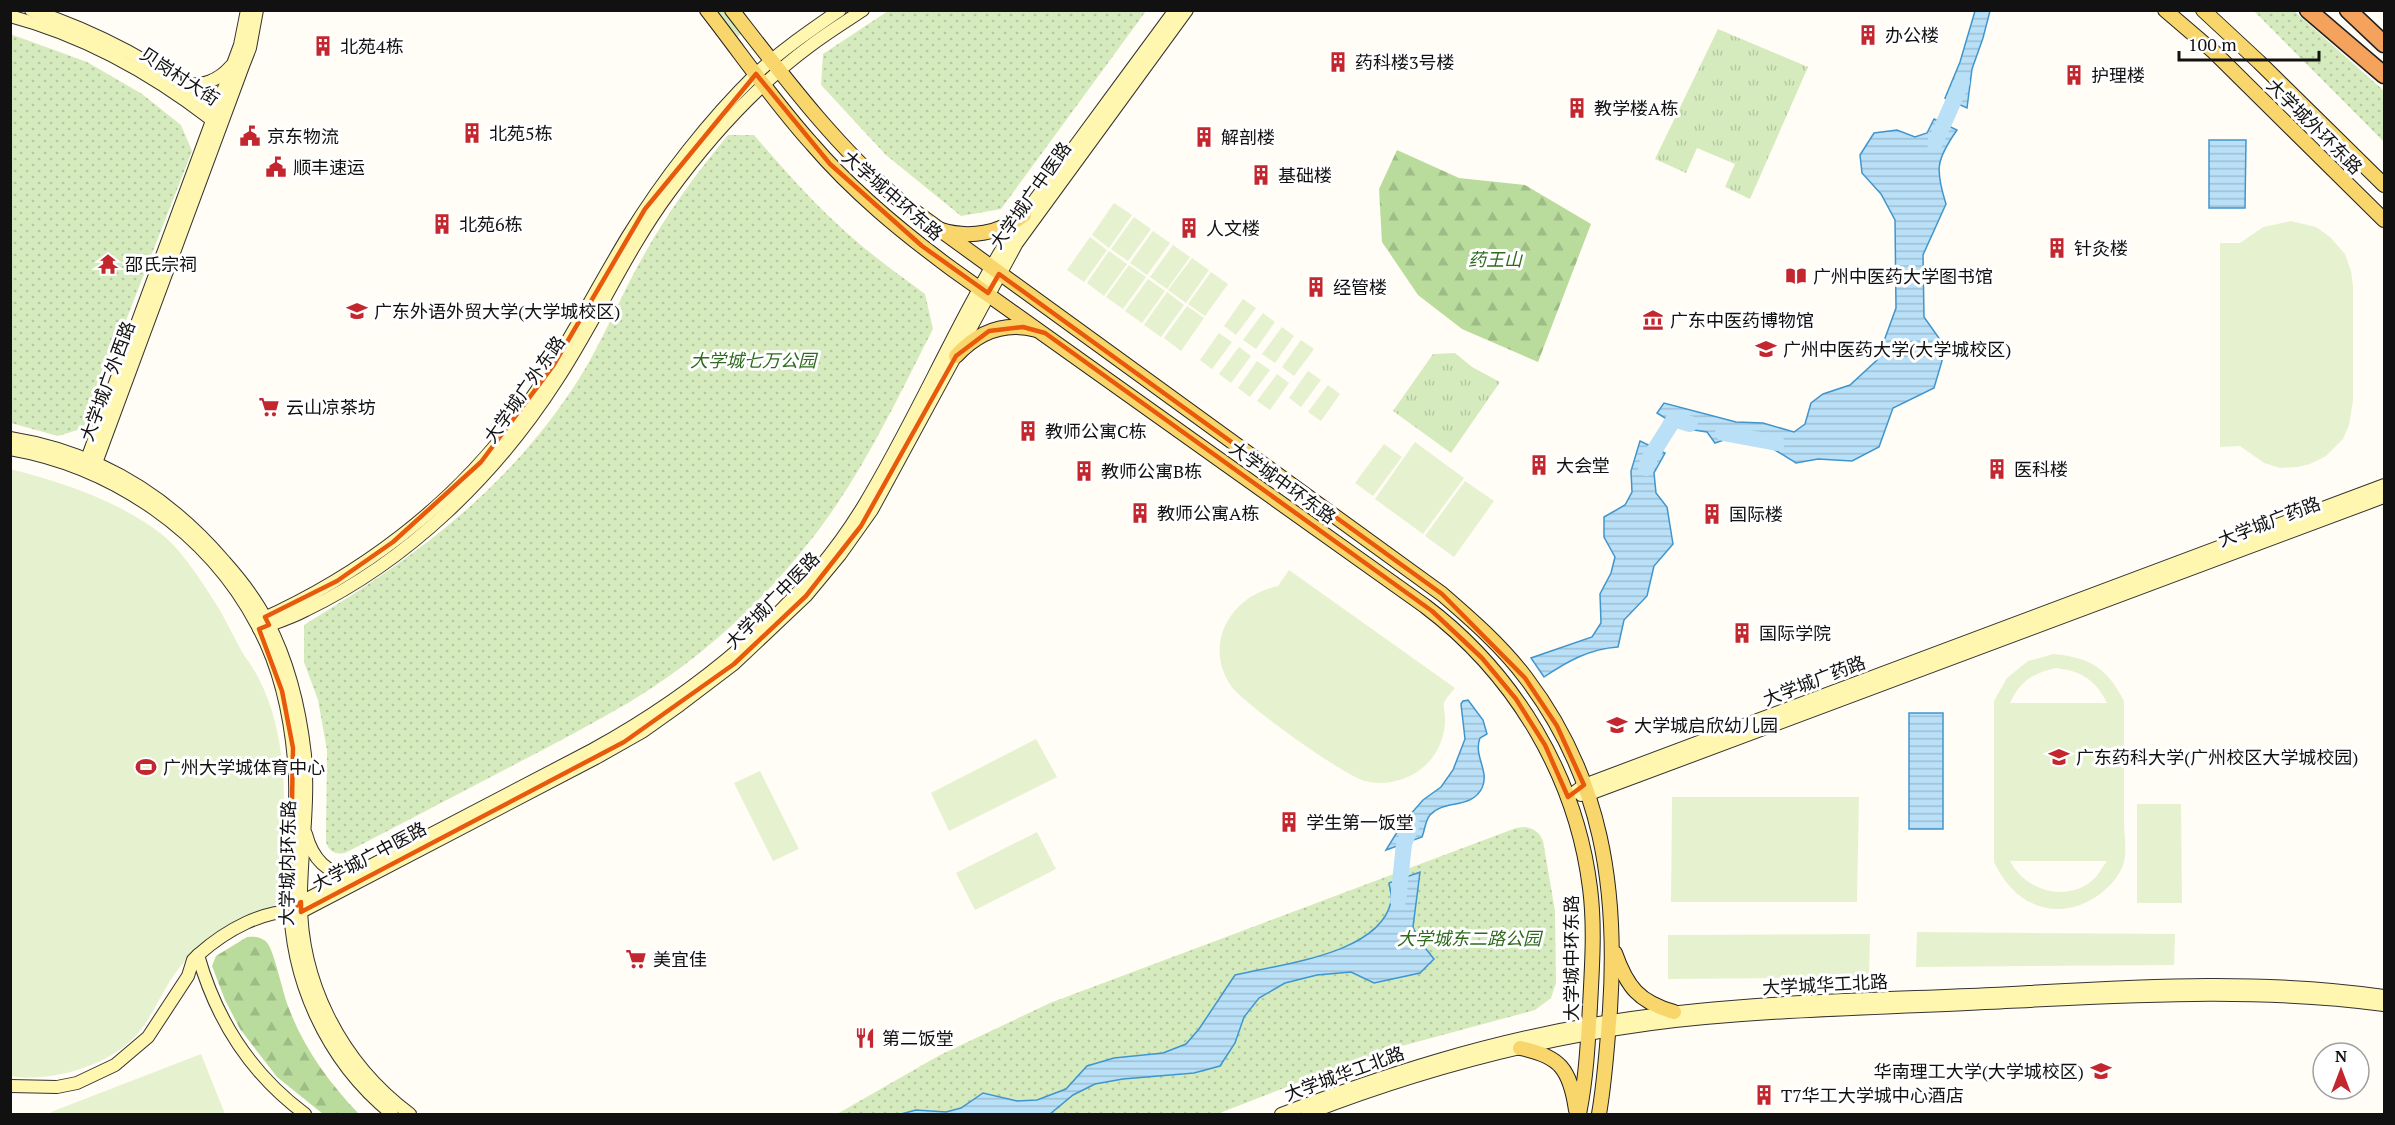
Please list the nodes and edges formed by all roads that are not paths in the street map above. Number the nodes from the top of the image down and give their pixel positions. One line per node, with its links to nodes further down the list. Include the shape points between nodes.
1 (31, 10): 20 (main road, 贝岗村大街, via 109,41)
2 (247, 10): 16 (main road, 大学城广外西路)
3 (257, 10): 21 (main road, 大学城广外西路, via 250,48)
4 (707, 10): 19 (main road, 大学城中环东路)
5 (732, 10): 17 (main road, 大学城中环东路)
6 (840, 10): 17 (main road, 大学城广外东路, via 804,34)
7 (863, 10): 17 (main road, 大学城广外东路)
8 (1175, 10): 23 (main road, 大学城广中医路)
9 (1187, 10): 26 (main road, 大学城广中医路)
10 (2165, 10): 24 (main road, 大学城外环东路, via 2214,52)
11 (2203, 10): 22 (main road, 大学城外环东路)
12 (2308, 10): 18 (highway)
13 (2348, 10): 15 (highway)
14 (10, 16): 21 (main road, 贝岗村大街, via 122,60)
15 (2385, 44)
16 (234, 62): 20 (main road, via 224,74 208,82); 21 (main road, 大学城广外西路)
17 (776, 66): 19 (main road, 大学城广外东路); 25 (main road, 大学城中环东路, via 864,169)
18 (2385, 75)
19 (760, 79): 27 (main road, 大学城中环东路, via 812,144 863,197); 35 (main road, 大学城广外东路, via 694,144 645,209 553,366 481,462 393,542 337,581)
20 (181, 82): 21 (main road, 贝岗村大街)
21 (217, 116): 32 (main road, 大学城广外西路)
22 (2385, 186)
23 (1024, 215): 25 (main road, via 1001,229 984,233); 26 (main road, 大学城广中医路)
24 (2385, 220)
25 (936, 228): 26 (main road, 大学城中环东路)
26 (995, 271): 27 (main road, 大学城广中医路); 36 (main road, 大学城中环东路, via 1451,601 1486,633 1525,678 1557,726)
27 (985, 291): 28 (main road, 大学城中环东路); 29 (main road, 大学城广中医路); 39 (main road, 大学城广中医路, via 854,521 799,590 743,644 675,698 620,734)
28 (1045, 333): 29 (main road, via 1023,327 998,328 974,339); 37 (main road, 大学城中环东路, via 1446,623 1482,658 1524,710)
29 (956, 356): 40 (main road, 大学城广中医路, via 861,526 806,596 734,664 613,748)
30 (10, 438): 32 (main road, 大学城内环东路, via 52,447)
31 (10, 449): 32 (main road, 大学城内环东路)
32 (90, 464): 35 (main road, 大学城内环东路, via 141,486 185,519 230,567)
33 (2385, 486): 36 (main road, 大学城广药路)
34 (2385, 497): 36 (main road, 大学城广药路)
35 (262, 623): 38 (main road, 大学城内环东路, via 290,681 300,726 306,780); 40 (main road, 大学城内环东路, via 282,691 293,748)
36 (1586, 790): 37 (main road, 大学城广药路); 41 (main road, 大学城中环东路, via 1610,886)
37 (1568, 797): 47 (main road, 大学城中环东路, via 1591,904)
38 (304, 827): 39 (main road, via 312,852 322,865 341,874); 40 (main road, 大学城内环东路)
39 (355, 874): 40 (main road, 大学城广中医路)
40 (297, 908): 42 (main road, 大学城广中医路, via 243,925); 51 (main road, 大学城内环东路, via 299,971 316,1018 345,1065); 52 (main road, 大学城内环东路, via 309,968 326,1013 367,1076)
41 (1612, 945): 45 (main road, via 1634,990 1649,1003); 46 (main road, 大学城中环东路)
42 (196, 958): 49 (main road, via 153,1030 115,1065 77,1083 57,1087); 50 (main road, via 238,1046 266,1080)
43 (2385, 996): 45 (main road, 大学城华工北路, via 2279,986 2192,984)
44 (2385, 1005): 46 (main road, 大学城华工北路, via 2259,994 2161,994)
45 (1674, 1012): 46 (main road, 大学城华工北路)
46 (1609, 1026): 47 (main road, 大学城华工北路); 56 (main road, 大学城中环东路)
47 (1589, 1029): 48 (main road, 大学城华工北路); 53 (main road, 大学城华工北路, via 1534,1035 1447,1057); 55 (main road, 大学城中环东路)
48 (1520, 1048): 54 (main road, 大学城华工北路, via 1402,1080); 55 (main road, via 1544,1053 1562,1066)
49 (10, 1086)
50 (304, 1114)
51 (392, 1114)
52 (410, 1114)
53 (1281, 1114)
54 (1307, 1114)
55 (1577, 1114)
56 (1599, 1114)

